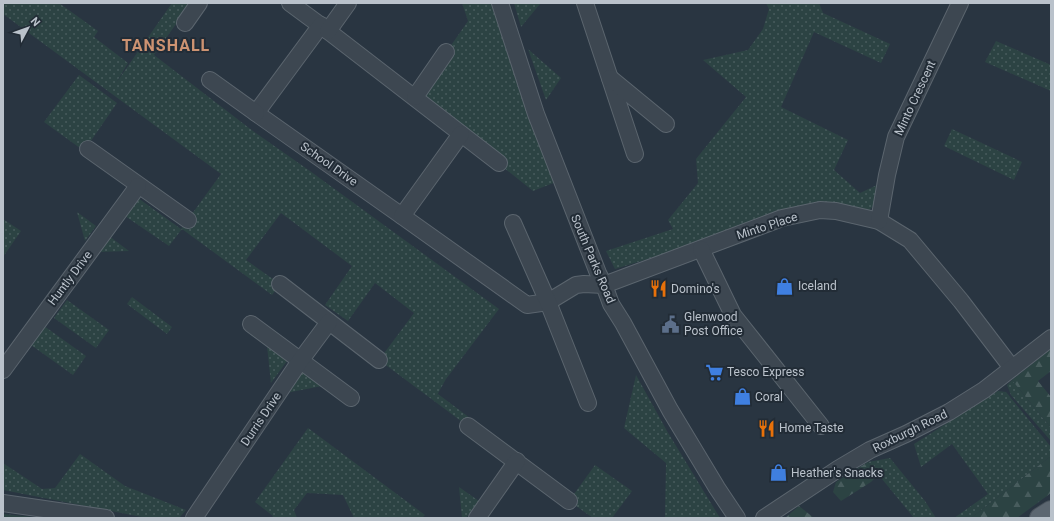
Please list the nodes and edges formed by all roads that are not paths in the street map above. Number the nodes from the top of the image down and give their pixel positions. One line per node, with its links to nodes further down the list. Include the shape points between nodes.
1 (199, 3): 7 (street)
2 (290, 3): 8 (street)
3 (348, 3): 8 (street)
4 (500, 3): 26 (street, South Parks Road, via 536,114)
5 (585, 3): 10 (street)
6 (960, 3): 22 (street, Minto Crescent, via 896,137)
7 (185, 23)
8 (325, 28): 12 (street); 13 (street)
9 (446, 52): 12 (street)
10 (610, 78): 14 (street); 17 (street)
11 (210, 80): 13 (street, School Drive)
12 (415, 97): 15 (street)
13 (256, 113): 20 (street, School Drive)
14 (666, 124)
15 (461, 134): 18 (street); 20 (street)
16 (88, 149): 19 (street)
17 (635, 154)
18 (500, 163)
19 (138, 186): 21 (street); 34 (street, Huntly Drive)
20 (402, 216): 27 (street, School Drive, via 527,305)
21 (188, 220)
22 (879, 221): 24 (street, Minto Place, via 820,210 782,218); 33 (street, Minto Place, via 910,240)
23 (513, 223): 27 (street)
24 (701, 249): 26 (street, Minto Place); 38 (street, via 733,315)
25 (280, 284): 28 (street)
26 (604, 285): 27 (street, School Drive, via 576,285); 46 (street, South Parks Road, via 611,304 670,410)
27 (548, 302): 36 (street)
28 (330, 322): 31 (street); 32 (street, Durris Drive)
29 (251, 324): 32 (street)
30 (1051, 338): 33 (street, Roxburgh Road)
31 (379, 360)
32 (300, 361): 35 (street); 44 (street, Durris Drive)
33 (1012, 368): 47 (street, Roxburgh Road, via 984,390 949,412 870,450)
34 (3, 370)
35 (351, 398)
36 (588, 402)
37 (468, 426): 39 (street)
38 (821, 426)
39 (517, 461): 40 (street); 45 (street)
40 (569, 501)
41 (3, 503): 43 (street)
42 (1051, 510): 48 (main road)
43 (106, 518)
44 (194, 518)
45 (477, 518)
46 (737, 518)
47 (764, 518)
48 (1040, 518)

